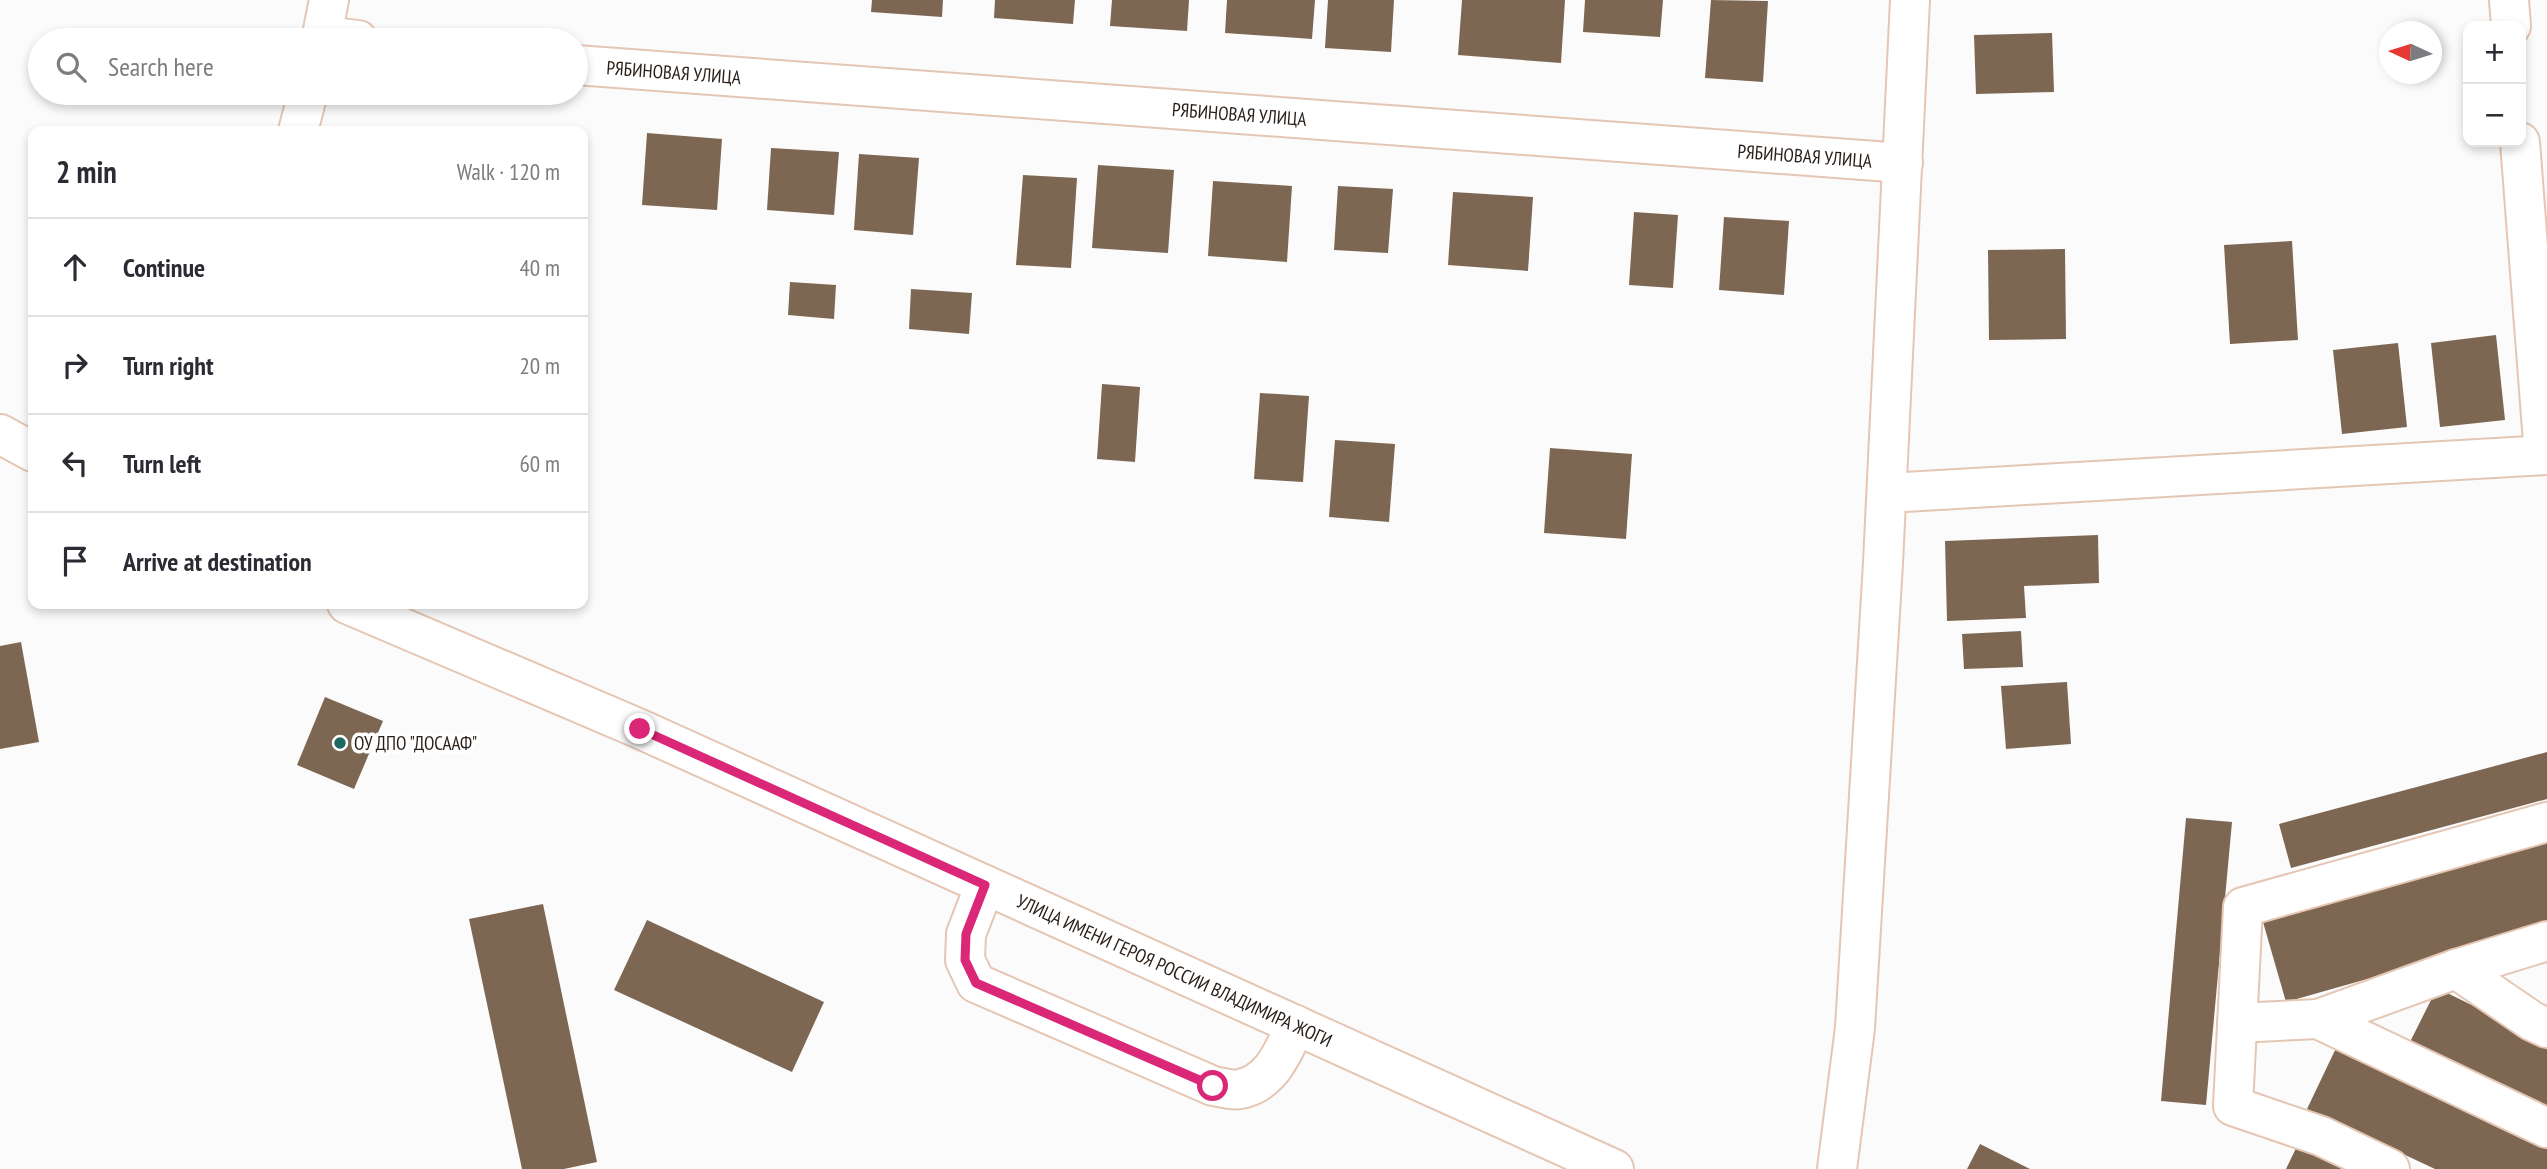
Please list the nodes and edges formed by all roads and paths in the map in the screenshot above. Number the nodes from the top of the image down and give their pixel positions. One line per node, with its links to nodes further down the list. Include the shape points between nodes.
1 (1910, 0): 8 (street)
2 (2509, 0): 3 (street)
3 (2511, 21)
4 (588, 66): 8 (street, РЯБИНОВАЯ УЛИЦА)
5 (304, 105): 6 (street)
6 (299, 126)
7 (2520, 147): 11 (street)
8 (1903, 163): 12 (street)
9 (0, 434): 10 (street)
10 (28, 449)
11 (2546, 455): 12 (street)
12 (1886, 493): 24 (street, via 1855,1028)
13 (359, 609): 15 (street, УЛИЦА ИМЕНИ ГЕРОЯ РОССИИ ВЛАДИМИРА ЖОГИ, via 640,729)
14 (2547, 822): 19 (street, via 2243,907)
15 (985, 885): 20 (street, УЛИЦА ИМЕНИ ГЕРОЯ РОССИИ ВЛАДИМИРА ЖОГИ); 20 (street, via 966,934 965,960 976,983 1213,1086 1239,1090 1263,1080 1278,1063)
16 (2547, 941): 17 (street)
17 (2456, 970): 18 (street); 21 (street)
18 (2318, 1019): 19 (street); 22 (street)
19 (2237, 1023): 25 (street, via 2233,1106 2320,1136)
20 (1296, 1025): 23 (street, УЛИЦА ИМЕНИ ГЕРОЯ РОССИИ ВЛАДИМИРА ЖОГИ)
21 (2547, 1028)
22 (2547, 1128)
23 (1614, 1169)
24 (1837, 1169)
25 (2390, 1169)

